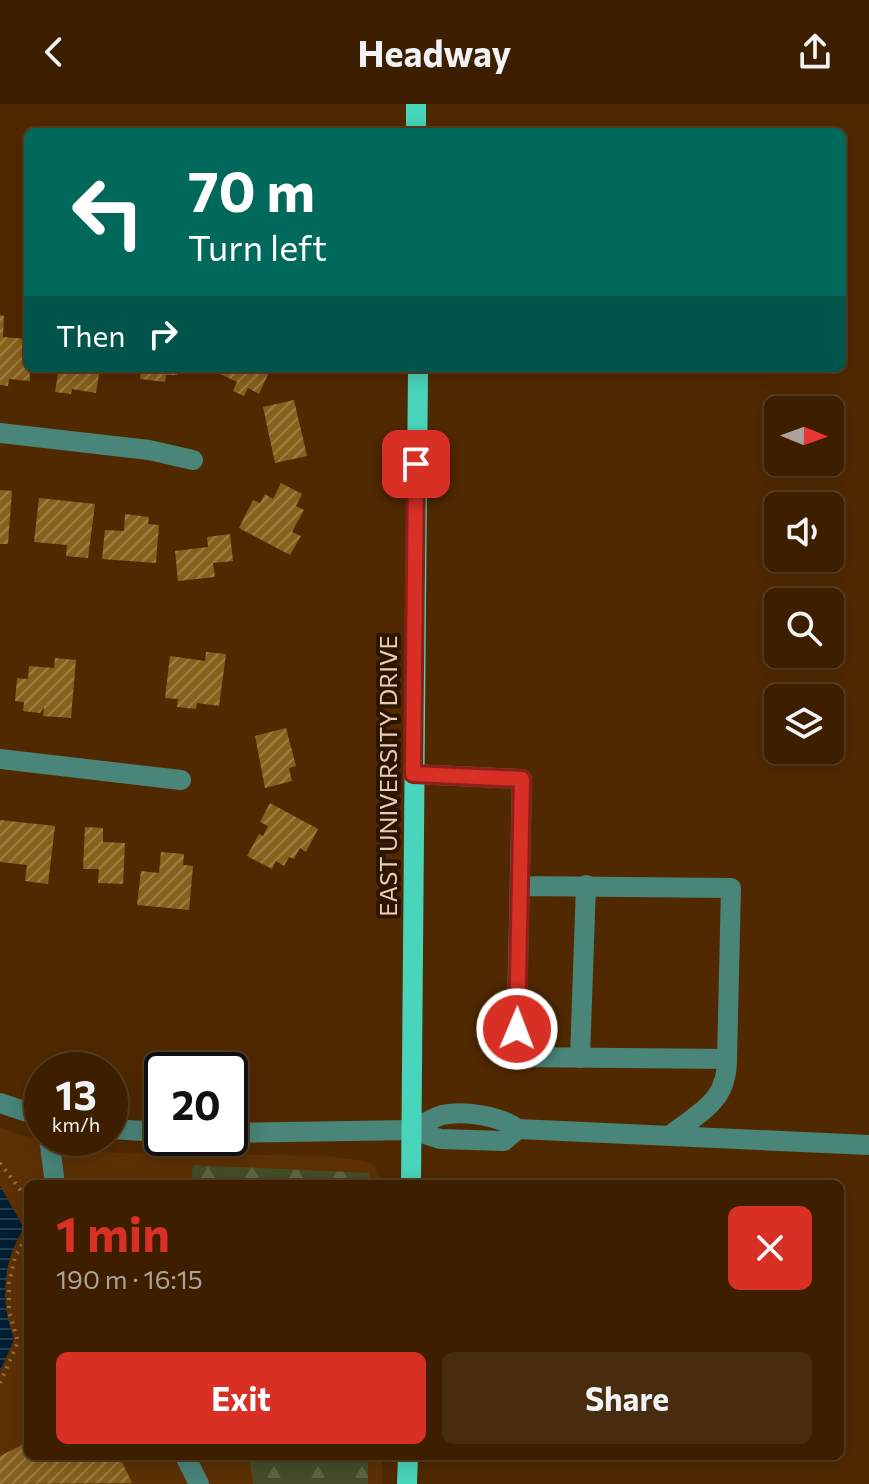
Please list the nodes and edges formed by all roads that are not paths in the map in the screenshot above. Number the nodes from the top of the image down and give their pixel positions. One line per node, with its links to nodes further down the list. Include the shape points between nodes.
1 (416, 104): 2 (main road)
2 (416, 128)
3 (418, 372): 7 (main road, EAST UNIVERSITY DRIVE)
4 (0, 433): 5 (street)
5 (193, 460)
6 (0, 759): 8 (street)
7 (413, 774): 10 (street, via 522,779); 15 (main road, EAST UNIVERSITY DRIVE)
8 (181, 780)
9 (586, 885): 10 (street); 11 (street); 12 (street, via 731,888)
10 (521, 886): 11 (street, via 516,1057)
11 (580, 1058): 12 (street)
12 (727, 1059): 17 (street, via 721,1094)
13 (0, 1103): 14 (street)
14 (24, 1111)
15 (412, 1130): 16 (street); 17 (street, via 442,1115 503,1119 518,1129); 21 (main road, EAST UNIVERSITY DRIVE)
16 (248, 1133)
17 (672, 1134): 18 (street)
18 (869, 1145)
19 (51, 1156): 20 (street)
20 (54, 1180)
21 (411, 1180)
22 (187, 1460): 24 (street)
23 (408, 1460): 25 (main road)
24 (199, 1484)
25 (407, 1484)

